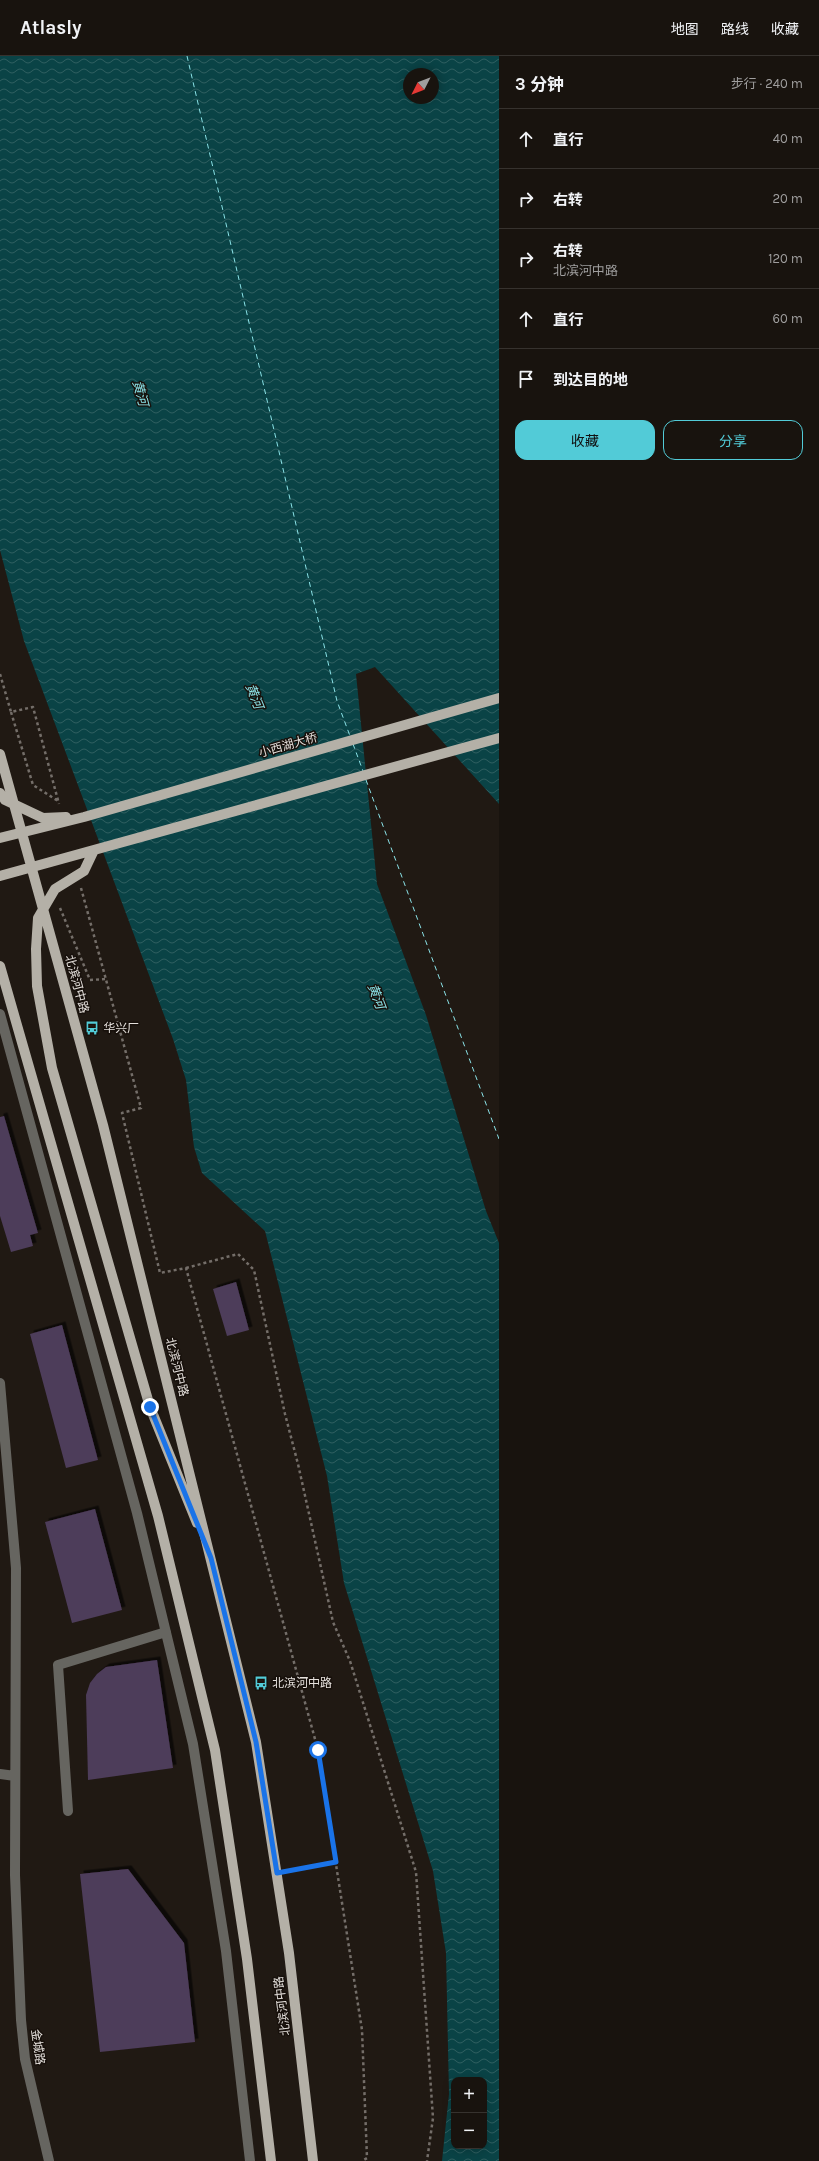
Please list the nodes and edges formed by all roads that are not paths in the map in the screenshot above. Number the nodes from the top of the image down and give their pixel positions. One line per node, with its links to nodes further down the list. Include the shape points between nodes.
1 (499, 698): 7 (main road, 小西湖大桥)
2 (499, 738): 9 (main road)
3 (0, 754): 5 (main road, 北滨河中路)
4 (0, 793): 7 (main road, via 5,800 43,818)
5 (11, 795): 6 (main road); 14 (main road, 北滨河中路, via 102,1125)
6 (0, 798)
7 (84, 817): 8 (main road)
8 (0, 838)
9 (94, 850): 10 (main road); 14 (main road, via 84,871 56,889 38,918 37,986 52,1068 150,1407)
10 (0, 876)
11 (0, 966): 21 (main road, via 158,1516 215,1750 247,1959)
12 (0, 1014): 15 (street, via 137,1513)
13 (0, 1383): 17 (street, 金城路, via 16,1568)
14 (211, 1558): 22 (main road, 北滨河中路, via 256,1742 289,1953)
15 (166, 1632): 18 (street, via 58,1665); 20 (street, via 193,1744 226,1951)
16 (0, 1774): 17 (street)
17 (15, 1776): 19 (street, 金城路, via 15,1875 21,2020 25,2059)
18 (68, 1811)
19 (49, 2161)
20 (250, 2161)
21 (271, 2161)
22 (314, 2161)

